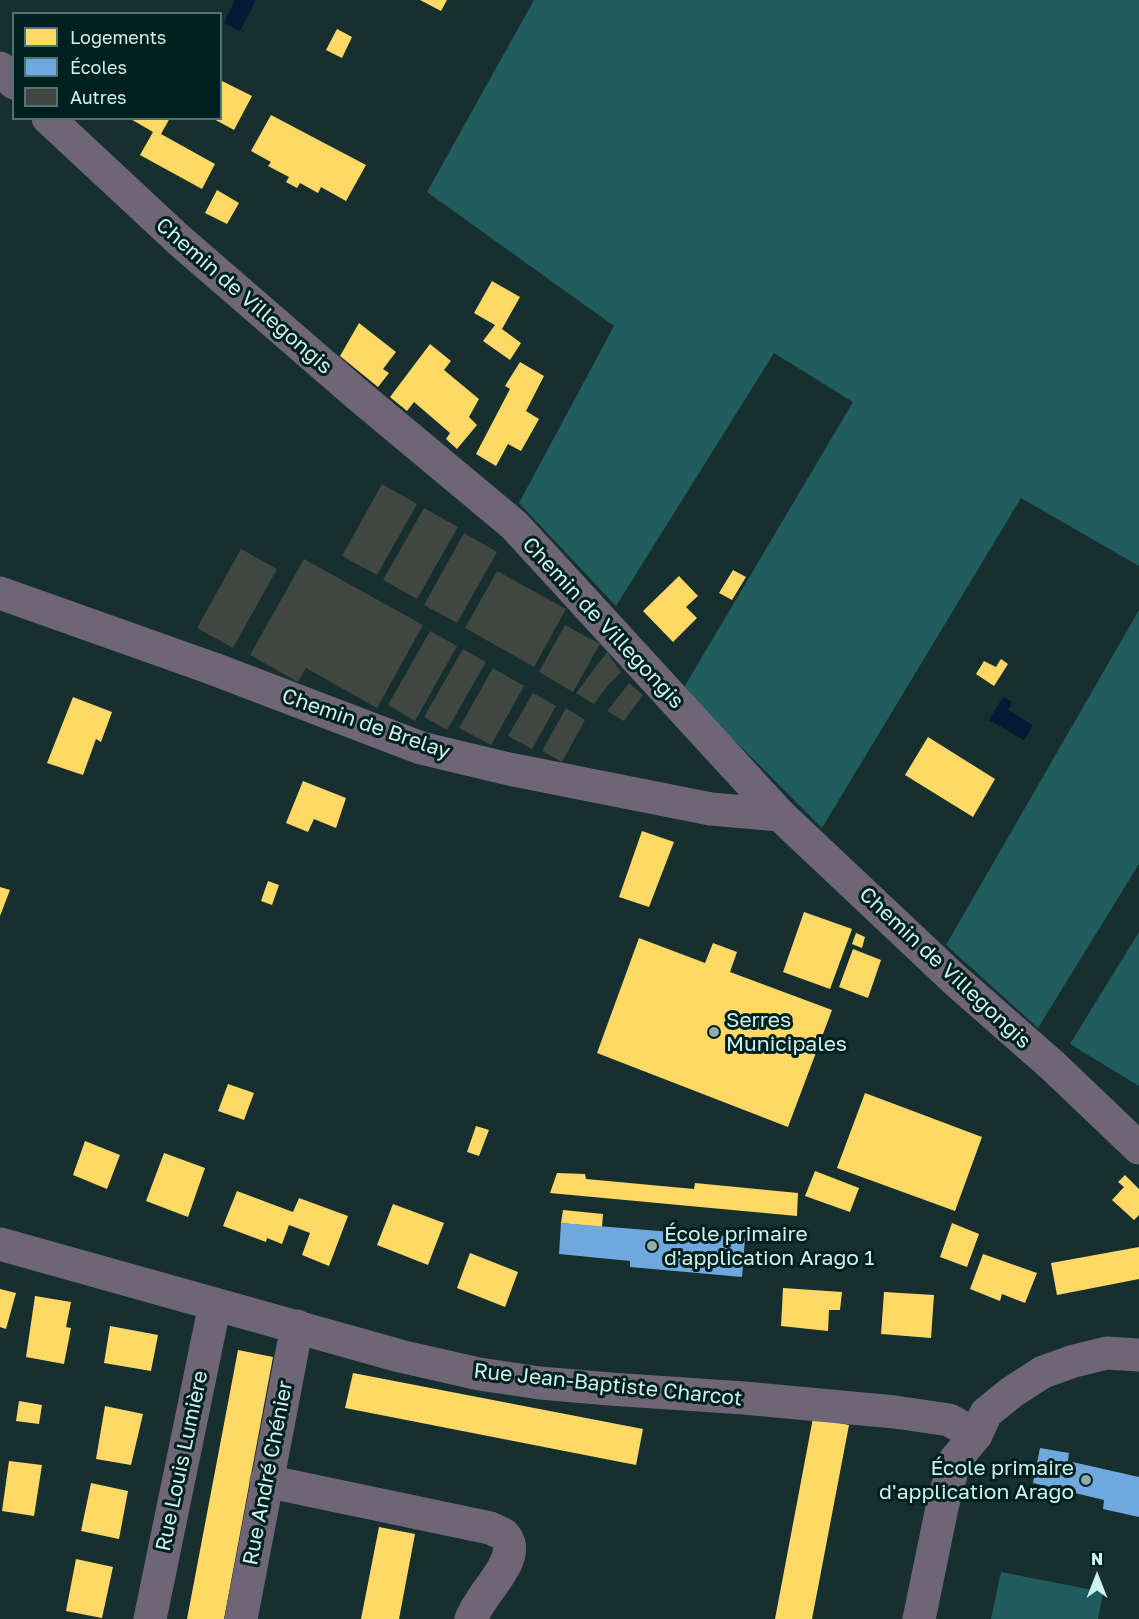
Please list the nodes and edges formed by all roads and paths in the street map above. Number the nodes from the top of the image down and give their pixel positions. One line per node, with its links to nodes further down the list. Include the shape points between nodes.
1 (0, 68): 2 (street)
2 (12, 81)
3 (50, 120): 5 (street, Chemin de Villegongis, via 179,240 514,525)
4 (0, 593): 5 (street, Chemin de Brelay, via 421,748 711,809)
5 (780, 815): 6 (street, Chemin de Villegongis)
6 (1139, 1148)
7 (0, 1244): 8 (street, Rue Jean-Baptiste Charcot)
8 (214, 1304): 9 (street, Rue Jean-Baptiste Charcot); 13 (street, Rue Louis Lumière)
9 (297, 1326): 11 (street, Rue Jean-Baptiste Charcot, via 479,1374 598,1388 895,1412 949,1420); 12 (street, Rue André Chénier)
10 (1139, 1355): 11 (street, via 1107,1353 1043,1372 986,1413)
11 (976, 1435): 16 (street, via 955,1460)
12 (266, 1481): 14 (street, Rue André Chénier); 15 (street, via 490,1528 504,1535 510,1546 508,1559)
13 (150, 1619)
14 (241, 1619)
15 (471, 1619)
16 (920, 1619)

